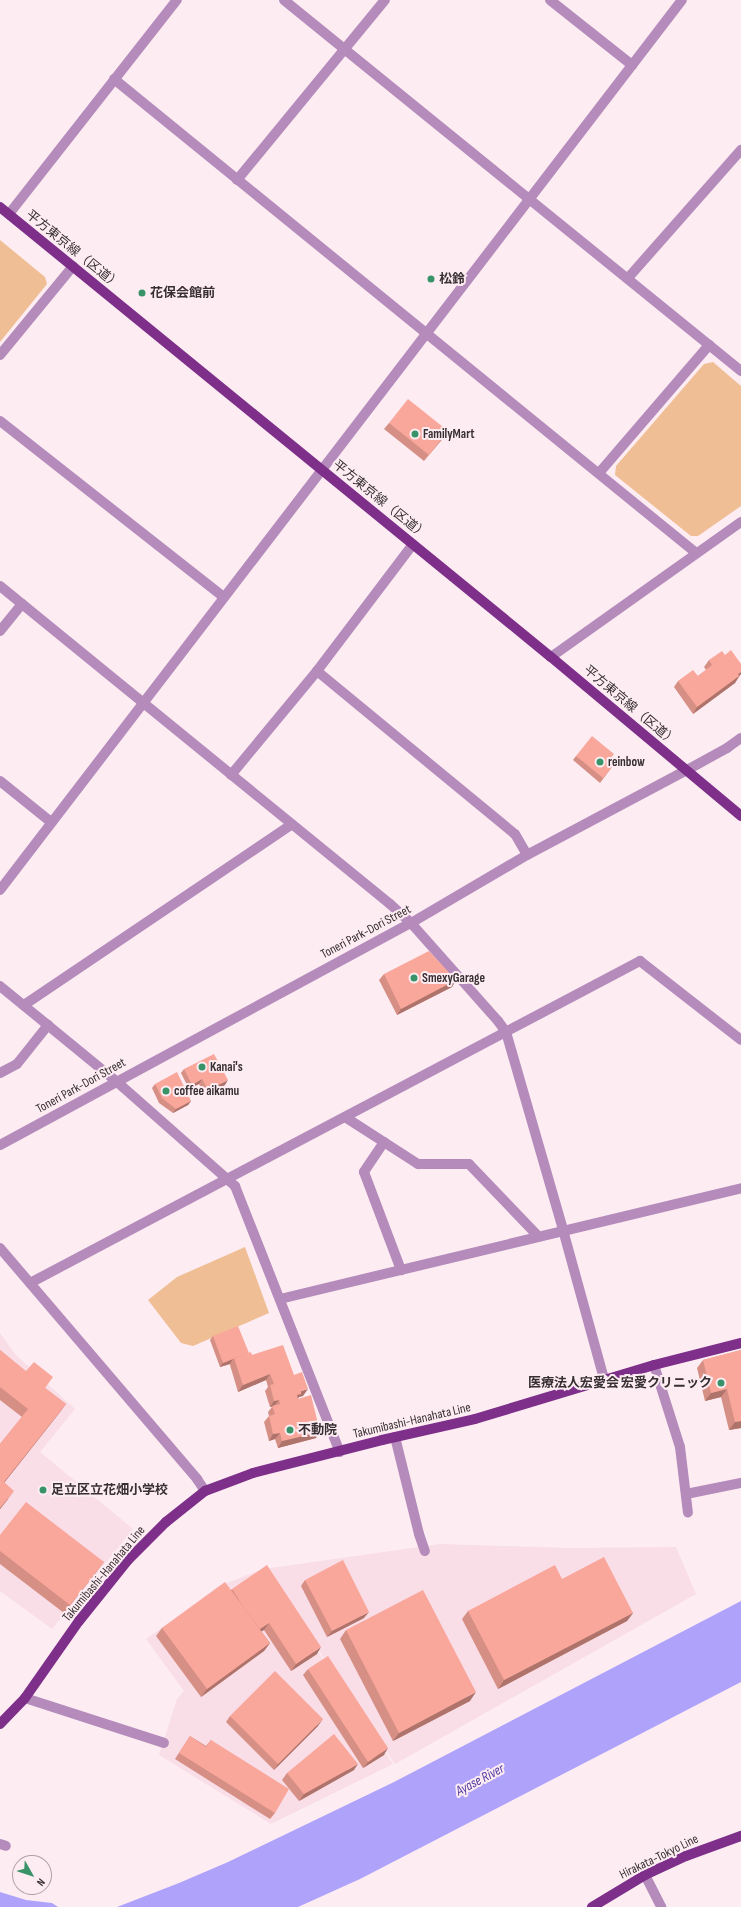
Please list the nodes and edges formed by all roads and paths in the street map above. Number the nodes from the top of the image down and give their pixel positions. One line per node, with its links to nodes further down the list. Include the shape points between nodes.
1 (177, 0): 8 (street)
2 (284, 0): 6 (street)
3 (385, 0): 6 (street)
4 (550, 0): 7 (street)
5 (682, 0): 7 (street)
6 (345, 48): 10 (street); 11 (street)
7 (632, 65): 11 (street)
8 (114, 79): 10 (street); 13 (street)
9 (740, 153): 15 (street)
10 (237, 180): 16 (street)
11 (529, 199): 15 (street); 16 (street)
12 (0, 207): 13 (main road, 平方東京線（区道）)
13 (9, 214): 14 (main road, 平方東京線（区道）)
14 (73, 266): 18 (street); 21 (main road, 平方東京線（区道）)
15 (628, 278): 17 (street)
16 (428, 333): 21 (street); 22 (street)
17 (709, 345): 19 (street); 22 (street)
18 (0, 355)
19 (741, 371)
20 (0, 421): 27 (street)
21 (322, 469): 24 (main road, 平方東京線（区道）); 27 (street)
22 (599, 473): 25 (street)
23 (741, 522): 25 (street)
24 (413, 544): 30 (main road, 平方東京線（区道）); 31 (street)
25 (696, 553): 30 (street)
26 (0, 586): 28 (street)
27 (224, 598): 32 (street)
28 (22, 604): 29 (street); 32 (street)
29 (0, 631)
30 (550, 657): 34 (main road, 平方東京線（区道）)
31 (316, 671): 35 (street); 40 (street, via 515,834)
32 (142, 703): 35 (street); 38 (street)
33 (741, 738): 34 (street, Toneri Park-Dori Street)
34 (687, 770): 37 (main road, 平方東京線（区道）); 40 (street, Toneri Park-Dori Street)
35 (231, 775): 39 (street)
36 (0, 781): 38 (street)
37 (741, 816)
38 (51, 822): 41 (street)
39 (292, 824): 42 (street); 44 (street)
40 (527, 855): 42 (street, Toneri Park-Dori Street)
41 (0, 890)
42 (411, 923): 46 (street); 49 (street, Toneri Park-Dori Street)
43 (0, 986): 44 (street)
44 (24, 1005): 45 (street)
45 (48, 1025): 48 (street, via 17,1064); 49 (street)
46 (506, 1032): 47 (street, via 640,960); 50 (street); 55 (street)
47 (741, 1040)
48 (0, 1073)
49 (116, 1082): 52 (street, Toneri Park-Dori Street); 53 (street)
50 (345, 1117): 51 (street); 53 (street)
51 (384, 1142): 56 (street, via 418,1164 469,1164); 58 (street, via 364,1172)
52 (0, 1145)
53 (228, 1178): 59 (street); 60 (street, via 235,1186)
54 (741, 1188): 55 (street)
55 (563, 1230): 56 (street); 63 (street)
56 (538, 1236): 58 (street)
57 (0, 1248): 59 (street)
58 (401, 1270): 60 (street)
59 (30, 1283): 67 (street)
60 (280, 1299): 65 (street)
61 (741, 1343): 62 (main road, Takumibashi-Hanahata Line)
62 (654, 1365): 63 (main road, Takumibashi-Hanahata Line); 68 (street, via 680,1447)
63 (604, 1379): 64 (main road, Takumibashi-Hanahata Line, via 475,1419)
64 (395, 1437): 65 (main road, Takumibashi-Hanahata Line); 70 (street)
65 (340, 1452): 67 (main road, Takumibashi-Hanahata Line, via 253,1473)
66 (741, 1483): 68 (street)
67 (205, 1491): 71 (main road, Takumibashi-Hanahata Line, via 166,1522 128,1560 79,1620)
68 (686, 1494): 69 (street)
69 (688, 1513)
70 (425, 1551)
71 (25, 1698): 72 (main road, Takumibashi-Hanahata Line); 73 (street)
72 (0, 1724)
73 (164, 1743)
74 (741, 1836): 75 (main road, Hirakata-Tokyo Line, via 686,1856)
75 (645, 1875): 76 (main road, Hirakata-Tokyo Line); 77 (street)
76 (592, 1907)
77 (661, 1907)

